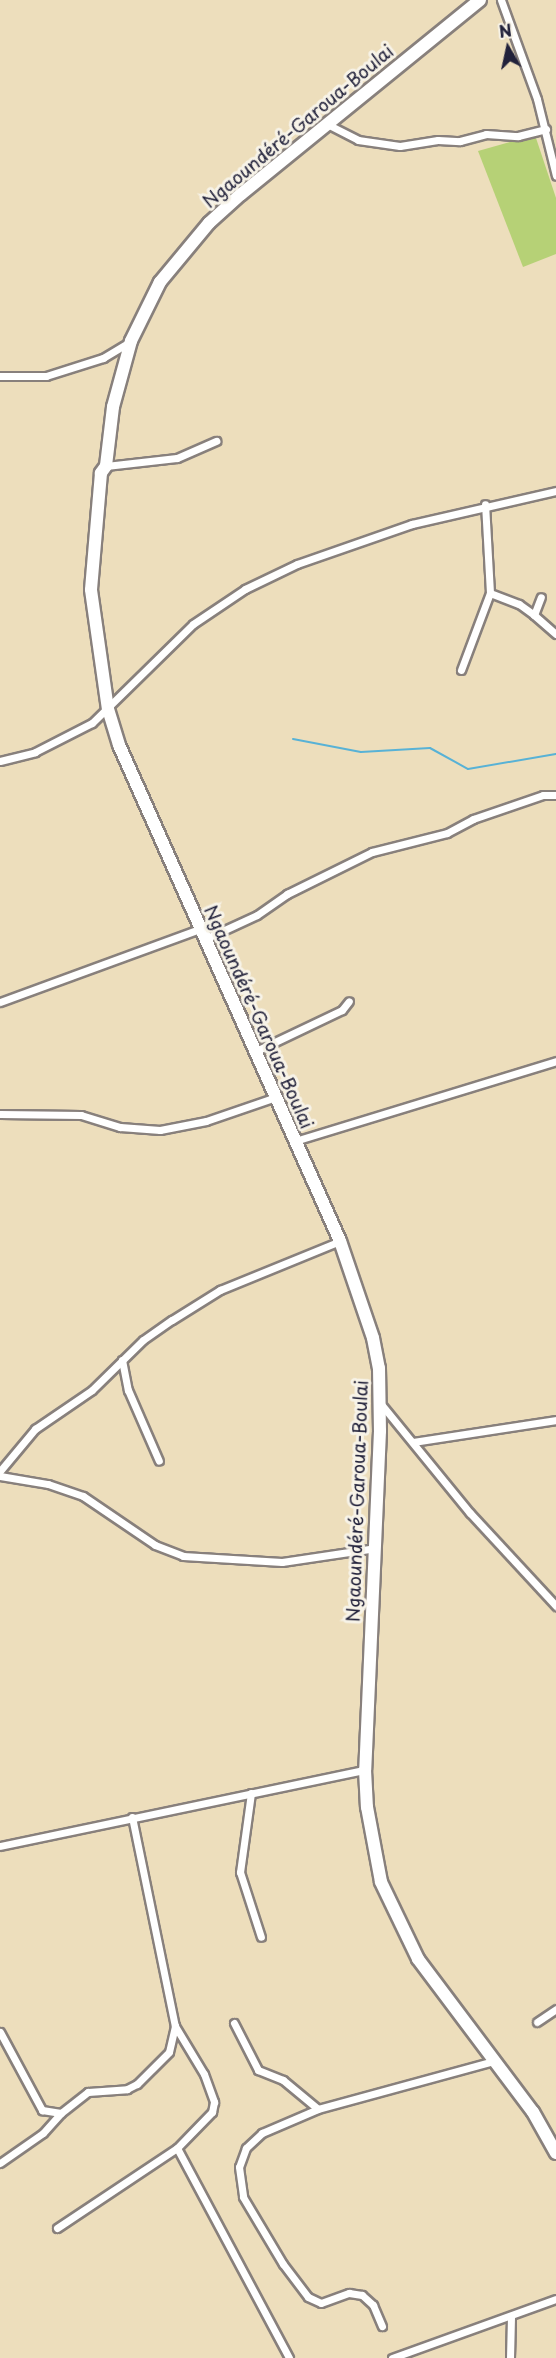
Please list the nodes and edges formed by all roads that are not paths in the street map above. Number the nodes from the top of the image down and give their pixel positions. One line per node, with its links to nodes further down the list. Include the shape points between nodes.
1 (480, 0): 3 (highway, Ngaoundéré-Garoua-Boulai)
2 (501, 0): 4 (street)
3 (327, 124): 4 (street, via 358,140 400,146 460,141 486,134 518,136); 7 (highway, Ngaoundéré-Garoua-Boulai, via 209,223 160,282)
4 (546, 129): 5 (street)
5 (553, 140): 6 (street)
6 (556, 176)
7 (131, 341): 8 (street, via 103,358 46,376); 10 (highway, Ngaoundéré-Garoua-Boulai, via 113,407)
8 (0, 376)
9 (216, 441): 10 (street, via 177,458)
10 (106, 466): 18 (highway, Ngaoundéré-Garoua-Boulai, via 102,473 91,590)
11 (556, 491): 12 (street)
12 (485, 504): 13 (street); 18 (street, via 346,545 245,590 174,639)
13 (490, 593): 15 (street, via 519,604); 17 (street)
14 (541, 597): 15 (street)
15 (534, 615): 16 (street)
16 (556, 634)
17 (461, 670)
18 (108, 709): 19 (street, via 57,742); 21 (highway, Ngaoundéré-Garoua-Boulai, via 128,765)
19 (0, 761)
20 (556, 795): 21 (street, via 543,795 447,832 372,852 287,894 257,915)
21 (202, 934): 23 (street); 24 (highway, Ngaoundéré-Garoua-Boulai)
22 (350, 1001): 24 (street, via 342,1011)
23 (0, 1002)
24 (256, 1051): 26 (highway, Ngaoundéré-Garoua-Boulai)
25 (556, 1061): 28 (street)
26 (276, 1097): 27 (street, via 160,1130 111,1126 81,1115); 28 (highway, Ngaoundéré-Garoua-Boulai)
27 (0, 1114)
28 (295, 1141): 29 (highway, Ngaoundéré-Garoua-Boulai)
29 (340, 1241): 30 (street, via 220,1290 143,1340); 31 (highway, Ngaoundéré-Garoua-Boulai, via 373,1338)
30 (122, 1360): 34 (street, via 128,1390); 35 (street, via 92,1390 35,1430)
31 (380, 1402): 33 (street); 37 (highway, Ngaoundéré-Garoua-Boulai)
32 (556, 1420): 33 (street)
33 (413, 1442): 38 (street, via 470,1513)
34 (159, 1461)
35 (0, 1471)
36 (0, 1476): 37 (street, via 48,1484 83,1496 155,1545 183,1556 282,1562)
37 (376, 1548): 39 (highway, Ngaoundéré-Garoua-Boulai)
38 (556, 1606)
39 (365, 1770): 40 (street); 49 (highway, Ngaoundéré-Garoua-Boulai, via 373,1848 396,1921 445,2000)
40 (251, 1792): 41 (street); 43 (street, via 240,1872)
41 (132, 1817): 42 (street); 47 (street)
42 (0, 1846)
43 (261, 1937)
44 (556, 2009): 45 (street)
45 (537, 2022)
46 (234, 2023): 50 (street, via 258,2070 289,2084)
47 (175, 2026): 51 (street, via 169,2052 137,2084 127,2089 88,2092); 52 (street, via 204,2074 214,2102 212,2112)
48 (0, 2032): 51 (street, via 42,2110)
49 (494, 2061): 50 (street); 53 (highway, Ngaoundéré-Garoua-Boulai, via 533,2112)
50 (318, 2109): 58 (street, via 262,2133 246,2148 239,2167 243,2197 308,2297 321,2303 349,2293 362,2295 373,2305)
51 (61, 2113): 54 (street, via 43,2133)
52 (177, 2148): 55 (street); 59 (street)
53 (556, 2153)
54 (0, 2163)
55 (57, 2228)
56 (556, 2299): 57 (street)
57 (511, 2316): 60 (street); 61 (street)
58 (382, 2326)
59 (289, 2358)
60 (392, 2358)
61 (510, 2358)

